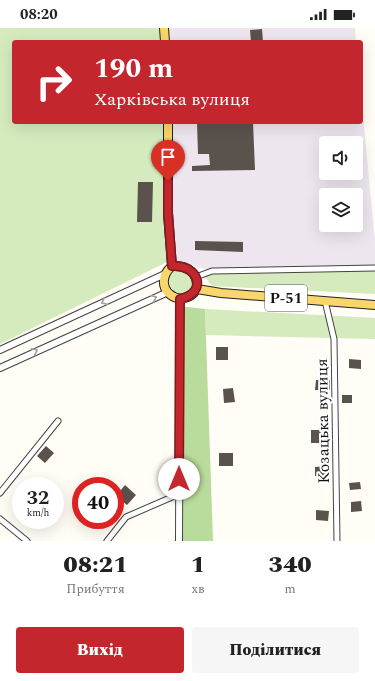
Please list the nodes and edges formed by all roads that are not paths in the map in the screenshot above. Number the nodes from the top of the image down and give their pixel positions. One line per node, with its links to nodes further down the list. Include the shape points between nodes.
1 (164, 28): 2 (main road)
2 (165, 40)
3 (168, 124): 4 (main road, via 168,213)
4 (172, 266): 6 (main road); 7 (main road, via 190,269)
5 (375, 268): 7 (street, via 212,271)
6 (165, 274): 9 (main road, via 164,283); 13 (street, one-way to 13)
7 (196, 277): 8 (main road)
8 (197, 289): 10 (main road, via 194,294); 11 (main road, Р-51)
9 (168, 292): 10 (main road); 14 (street, one-way to 9)
10 (180, 299): 17 (street)
11 (325, 301): 12 (main road, Р-51); 22 (street, Козацька вулиця, via 334,339)
12 (375, 305)
13 (0, 350)
14 (0, 368)
15 (58, 421): 16 (street)
16 (0, 493)
17 (179, 494): 20 (street, via 126,518); 21 (street)
18 (0, 519): 19 (street)
19 (27, 541)
20 (107, 541)
21 (179, 541)
22 (337, 541)

